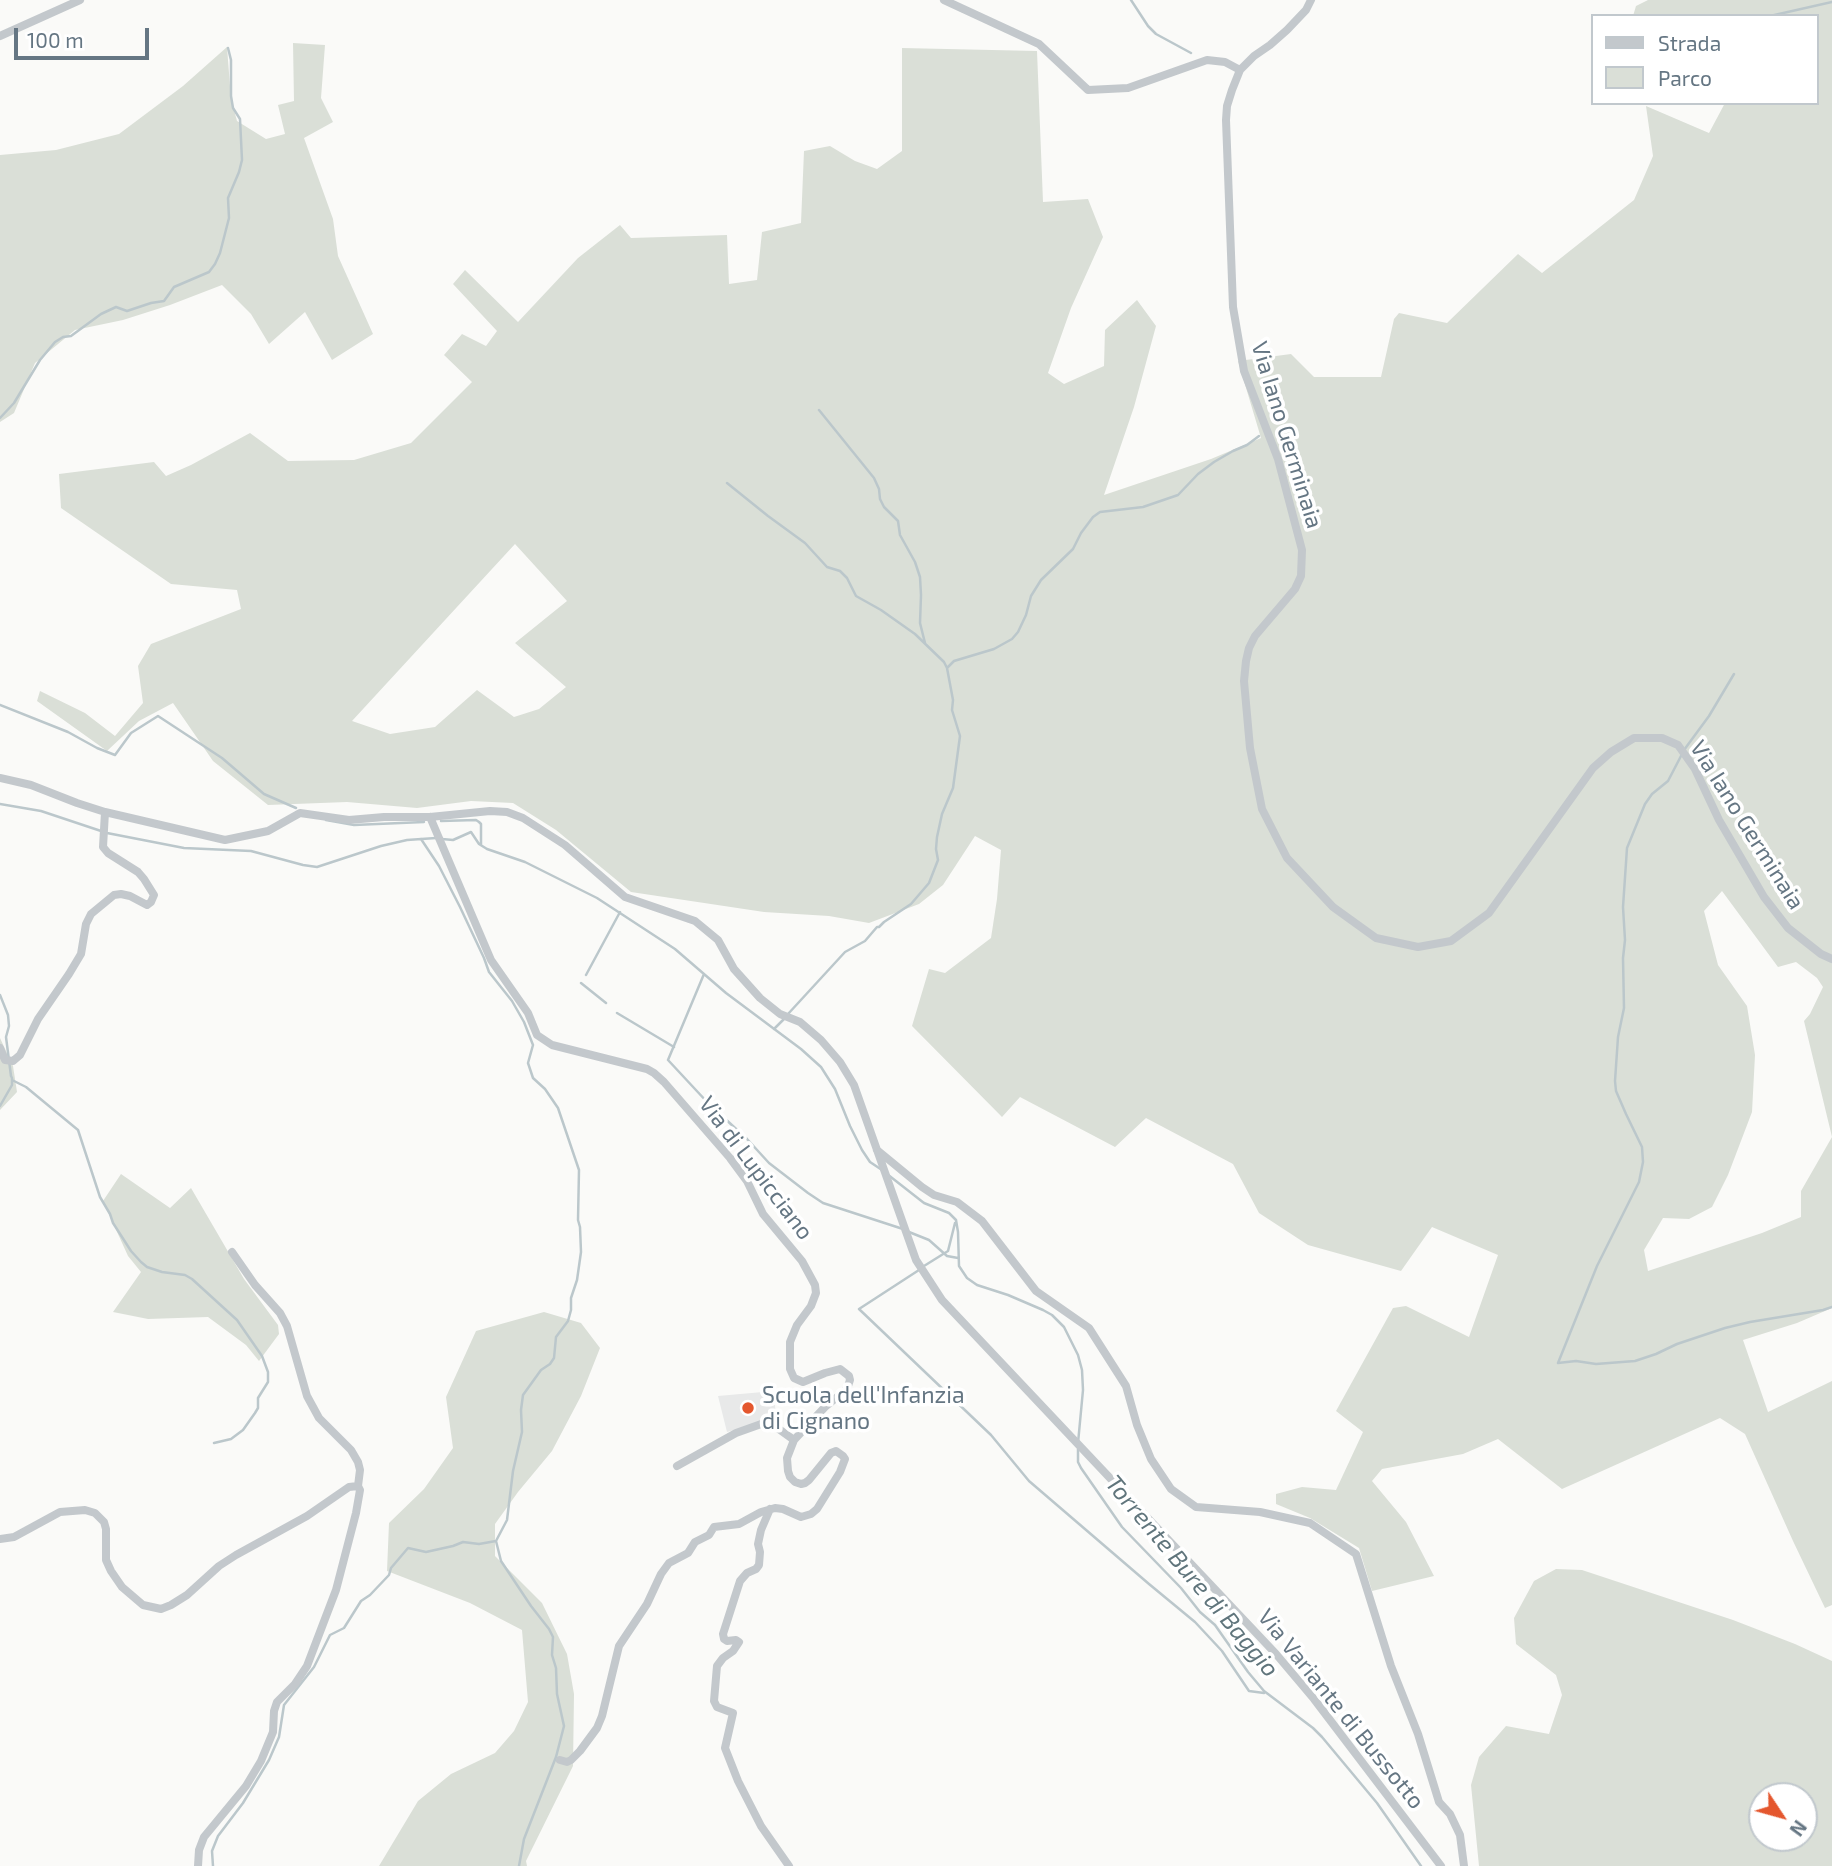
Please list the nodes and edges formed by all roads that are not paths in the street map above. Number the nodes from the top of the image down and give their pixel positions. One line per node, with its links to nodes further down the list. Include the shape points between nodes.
1 (80, 0): 4 (street)
2 (944, 0): 5 (street, via 1039,44 1088,90 1128,88 1207,60 1226,62)
3 (1311, 0): 5 (street, Via Iano Germinaia, via 1287,30)
4 (0, 36)
5 (1240, 71): 9 (street, Via Iano Germinaia, via 1226,120 1233,307 1244,371 1278,459 1302,550 1301,576 1255,636 1244,681 1262,809 1287,858 1333,907 1376,938 1418,947 1451,941 1489,913 1593,768 1634,738 1662,738 1678,745 1695,769 1764,897 1788,928)
6 (0, 778): 7 (street, Via Variante di Bussotto, via 31,785)
7 (105, 815): 8 (street, Via Variante di Bussotto, via 225,840 268,831 300,813 349,820); 10 (street, via 103,847 138,872 154,895 151,902 147,905 130,896 114,895 91,914 81,954 20,1055 5,1060)
8 (430, 817): 11 (street, Via Variante di Bussotto, via 490,811 515,814 565,845 625,897 695,921 718,940 734,969 760,998 800,1023 840,1062 855,1085); 13 (street, Via di Lupicciano, via 491,960 528,1013 537,1035 552,1045 654,1073 730,1158 763,1214 807,1269 816,1293 793,1334 791,1374 803,1382 840,1369 850,1380 847,1389)
9 (1832, 958)
10 (0, 1048)
11 (877, 1149): 21 (street, Via Variante di Bussotto, via 916,1260 942,1300 1276,1654); 22 (street, via 922,1187 957,1202 982,1221 1036,1291 1089,1328 1126,1386 1146,1448 1171,1489 1196,1507 1261,1512 1310,1523 1356,1554 1439,1802 1460,1835)
12 (232, 1252): 15 (street, via 280,1313 307,1396 319,1418 358,1462)
13 (793, 1440): 14 (street, via 764,1423); 16 (street, via 787,1458 790,1477 796,1482 809,1480 836,1451 844,1465 811,1514 801,1517 779,1507)
14 (677, 1465)
15 (358, 1486): 17 (street, via 349,1486 297,1522 236,1555 187,1595 161,1609 143,1605 122,1587 106,1560 104,1522 94,1513 60,1512 14,1537); 19 (street, via 356,1513 335,1590 307,1666 277,1702 273,1732 261,1761 204,1838)
16 (770, 1510): 18 (street, via 739,1524 714,1527 688,1553 669,1563 620,1646 597,1728 571,1760); 20 (street, via 758,1544 759,1565 740,1581 723,1634 727,1641 739,1642 718,1665 714,1701 733,1713 725,1748 761,1826)
17 (0, 1539)
18 (560, 1760)
19 (198, 1866)
20 (789, 1866)
21 (1441, 1866)
22 (1464, 1866)

